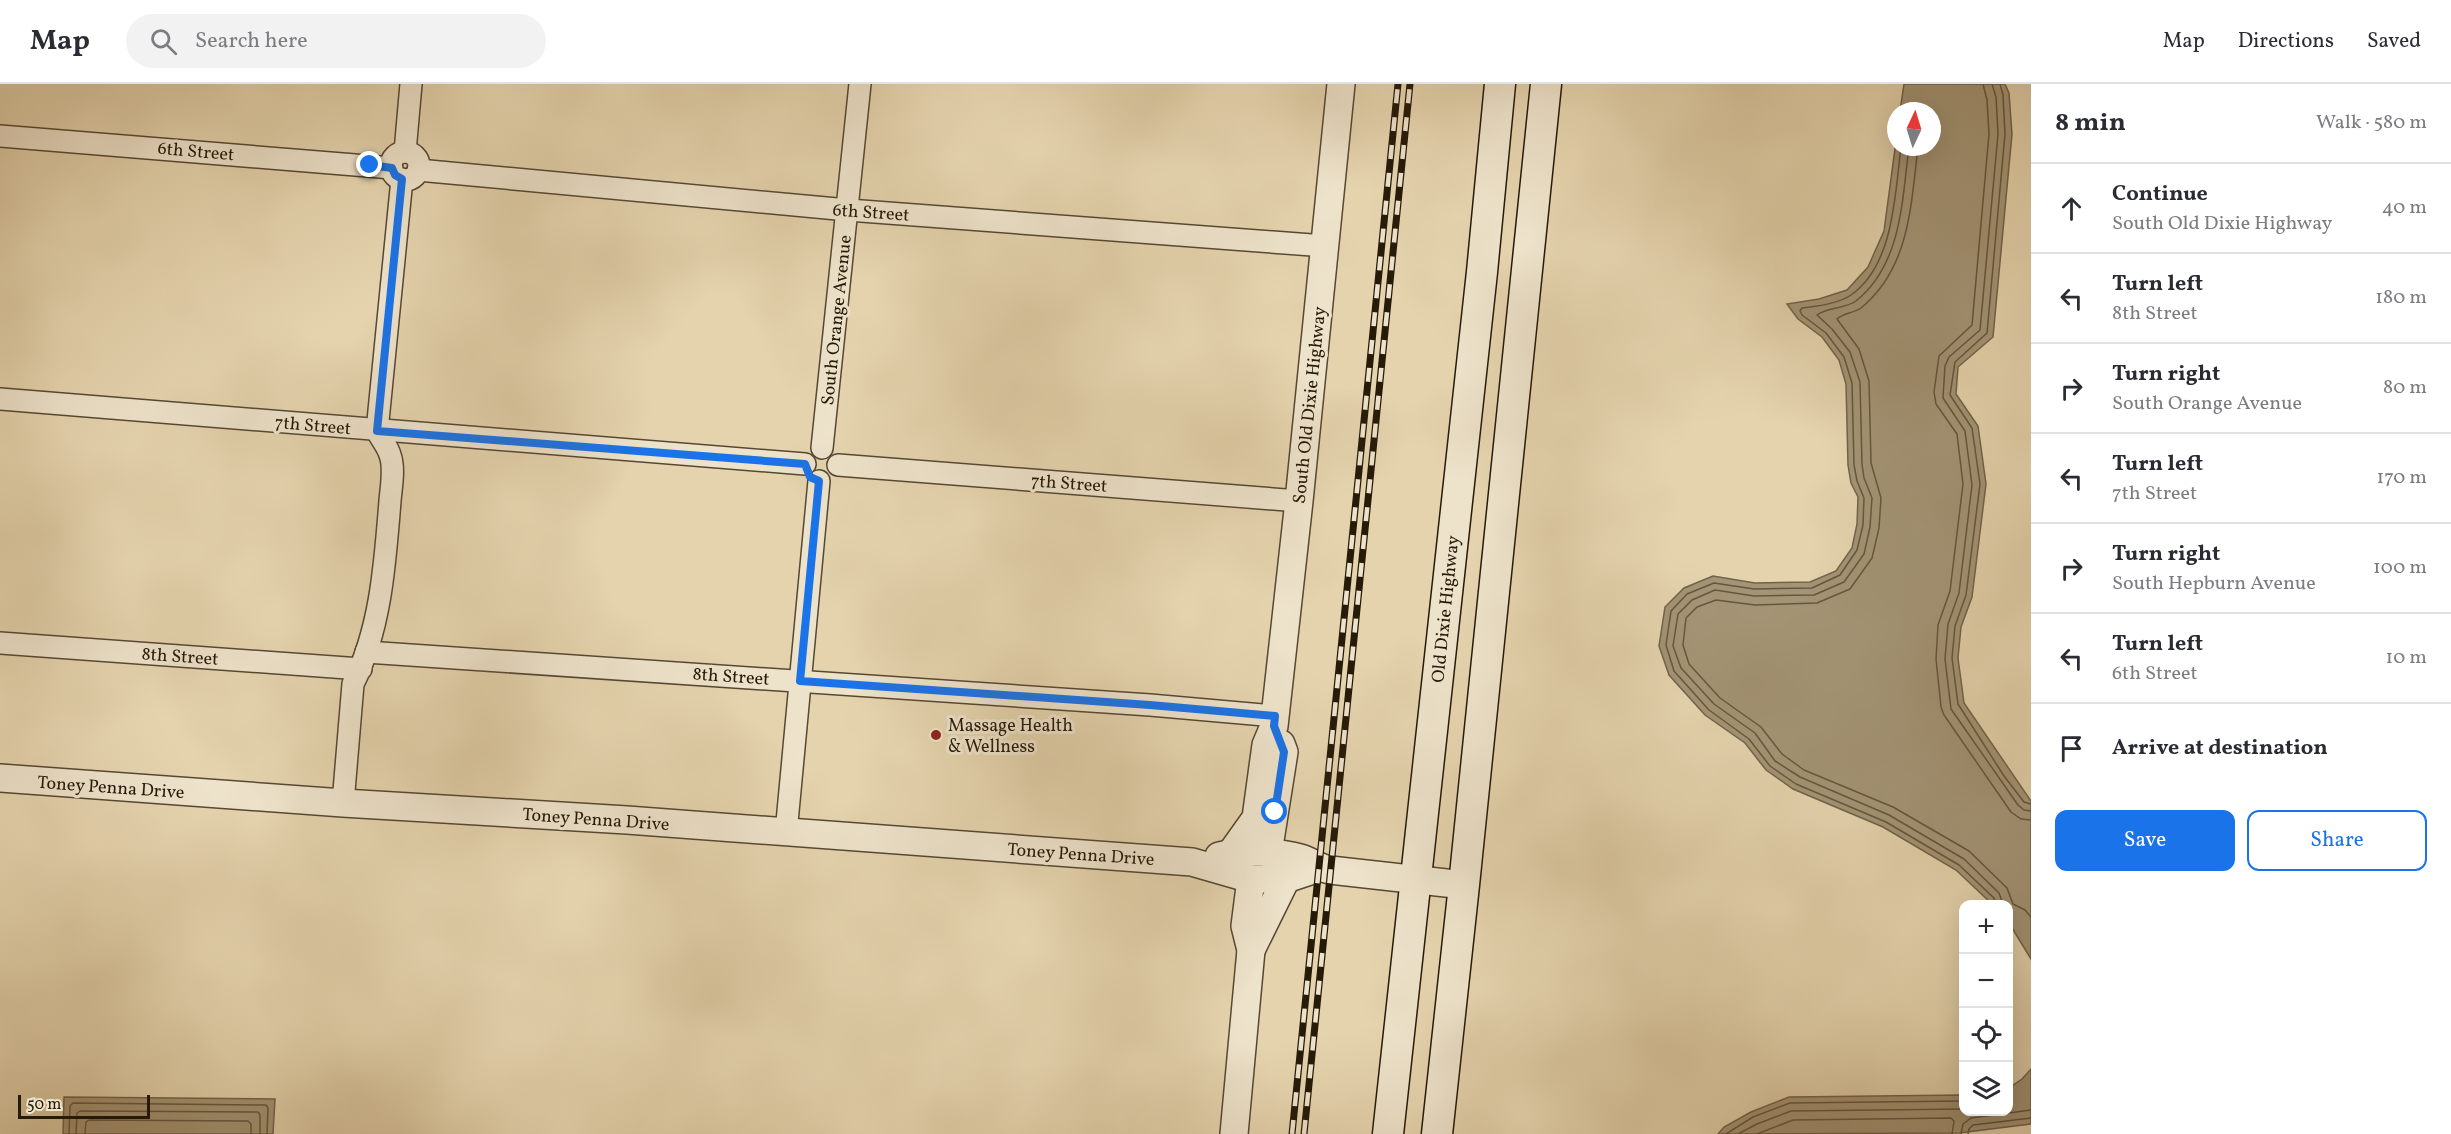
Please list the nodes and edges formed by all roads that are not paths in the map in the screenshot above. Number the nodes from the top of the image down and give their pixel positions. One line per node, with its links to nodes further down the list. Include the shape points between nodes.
1 (411, 84): 7 (street)
2 (860, 84): 8 (street, South Orange Avenue)
3 (1341, 84): 9 (street, South Old Dixie Highway)
4 (1500, 84): 30 (main road, Old Dixie Highway)
5 (1546, 84): 31 (main road)
6 (0, 136): 7 (street, 6th Street)
7 (404, 167): 8 (street, 6th Street); 11 (street)
8 (848, 210): 9 (street, 6th Street); 12 (street, South Orange Avenue)
9 (1325, 246): 16 (street, South Old Dixie Highway)
10 (0, 399): 11 (street, 7th Street)
11 (377, 431): 13 (street, 7th Street); 18 (street, via 391,456 391,482 381,591)
12 (822, 448): 13 (street, via 808,454); 14 (street, via 835,455)
13 (805, 464): 15 (street, via 810,477)
14 (838, 465): 15 (street, via 830,479); 16 (street, 7th Street)
15 (819, 481): 19 (street)
16 (1299, 501): 20 (street, South Old Dixie Highway)
17 (0, 643): 18 (street, 8th Street)
18 (364, 660): 19 (street, 8th Street); 22 (street, via 353,684)
19 (800, 681): 20 (street, 8th Street, via 1150,705); 23 (street)
20 (1274, 721): 24 (street, South Old Dixie Highway, via 1266,744 1256,818); 25 (street, South Old Dixie Highway, via 1284,752)
21 (0, 778): 22 (street, Toney Penna Drive)
22 (344, 803): 23 (street, Toney Penna Drive)
23 (786, 833): 26 (street, Toney Penna Drive)
24 (1231, 853): 25 (street, Toney Penna Drive); 26 (street, Toney Penna Drive)
25 (1268, 854): 27 (street, Toney Penna Drive, via 1301,858)
26 (1192, 862): 28 (street, Toney Penna Drive)
27 (1319, 868): 29 (street, Toney Penna Drive); 30 (street, Toney Penna Drive)
28 (1251, 879): 29 (street, Toney Penna Drive); 32 (street, via 1245,926)
29 (1286, 879): 32 (street)
30 (1415, 880): 31 (street, Toney Penna Drive); 34 (main road, Old Dixie Highway)
31 (1464, 885): 35 (main road)
32 (1251, 950): 33 (street)
33 (1234, 1134)
34 (1388, 1134)
35 (1437, 1134)

